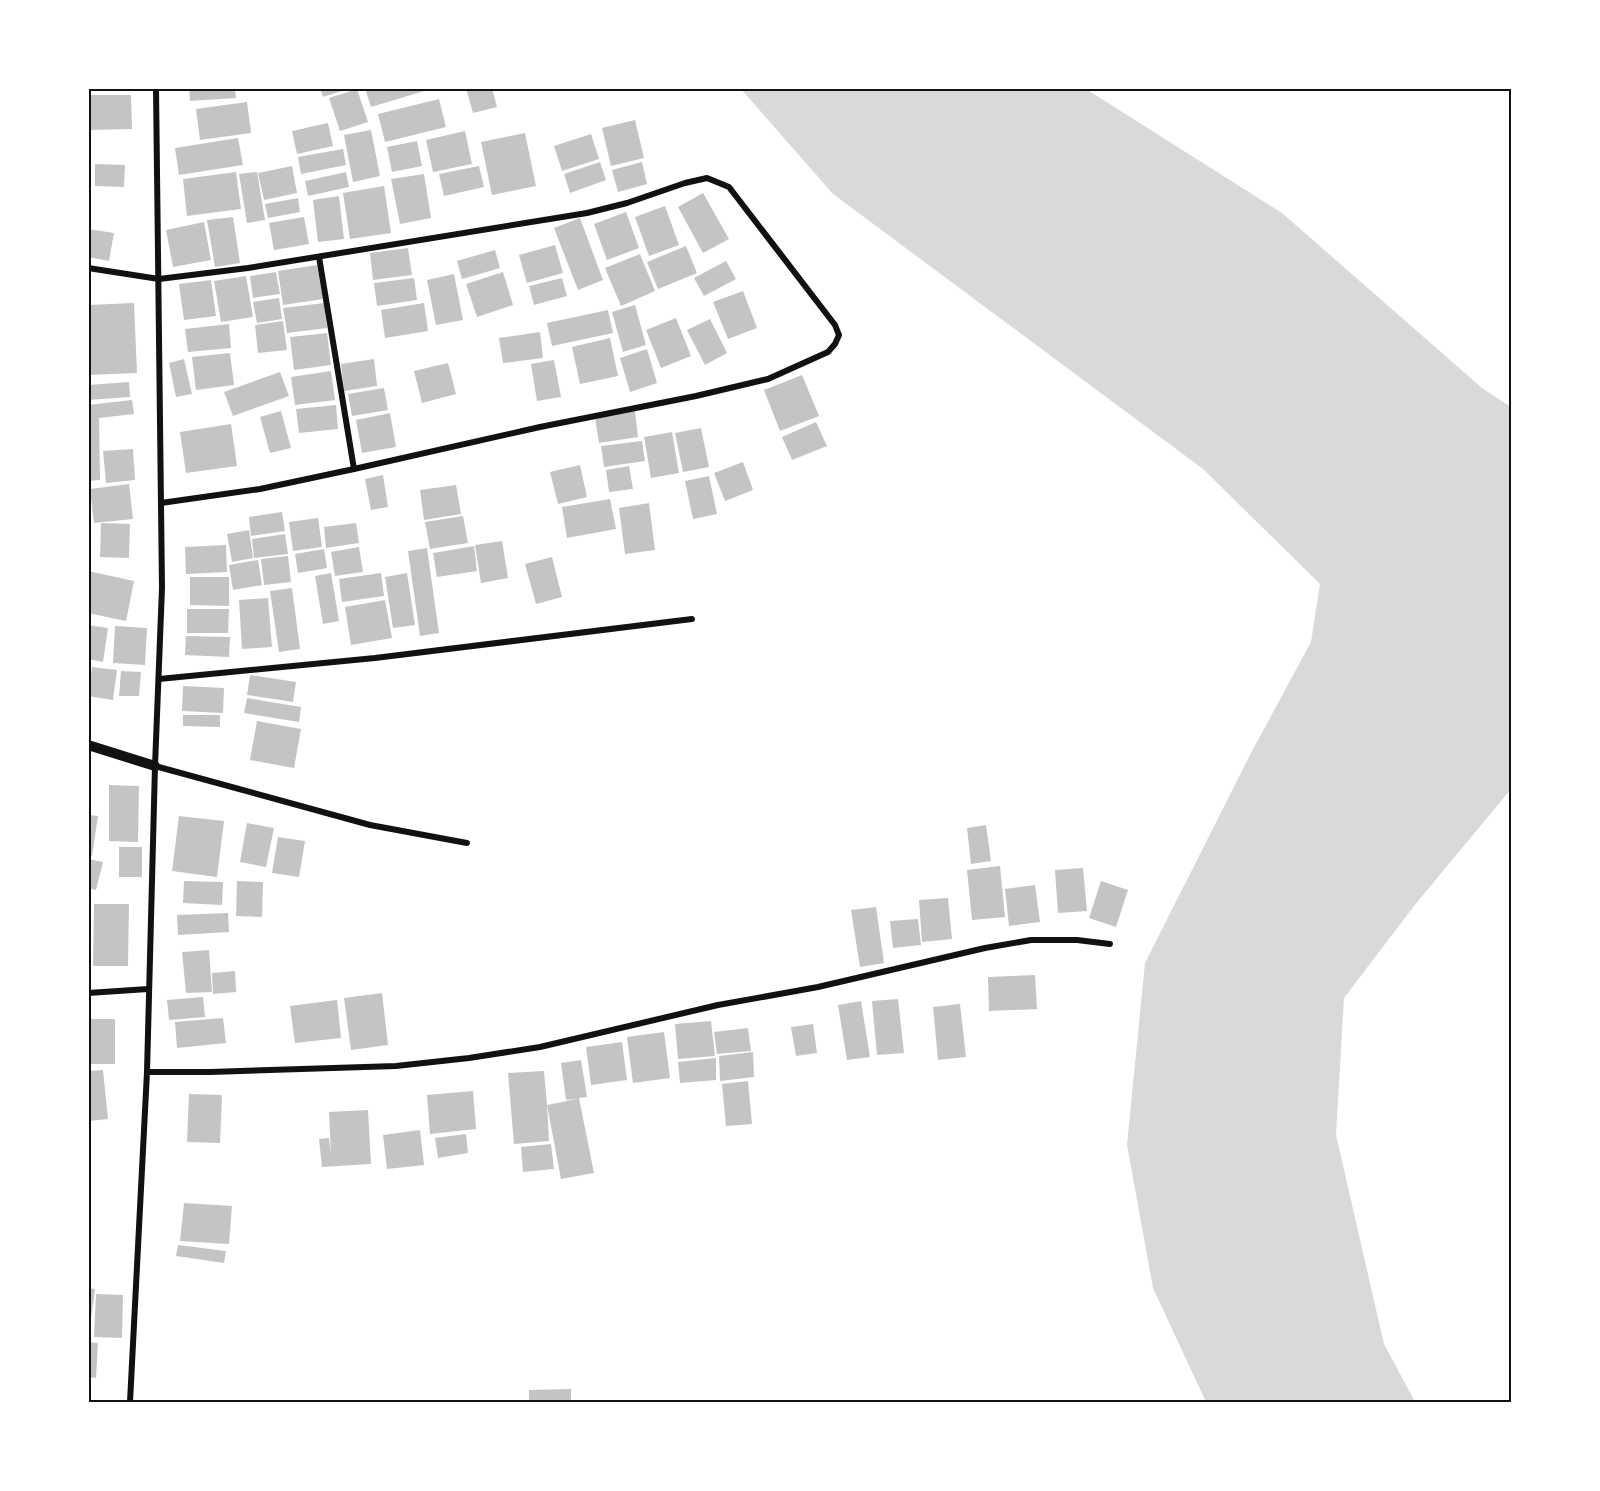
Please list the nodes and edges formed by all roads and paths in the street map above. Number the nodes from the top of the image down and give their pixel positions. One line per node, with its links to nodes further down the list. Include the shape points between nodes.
1 (156, 88): 4 (street)
2 (319, 257): 4 (street); 5 (street); 5 (street, via 587,213 707,178 729,187 839,335 828,352 768,379)
3 (88, 268): 4 (street)
4 (159, 279): 6 (street)
5 (354, 469): 6 (street, via 260,489)
6 (161, 503): 8 (street)
7 (692, 618): 8 (street, via 375,658)
8 (159, 679): 10 (street)
9 (88, 745): 10 (street)
10 (155, 766): 11 (street, via 370,825); 13 (street)
11 (467, 843)
12 (1110, 944): 15 (street, via 1031,940 985,948 540,1047 469,1058 396,1066)
13 (148, 989): 14 (street); 15 (street)
14 (88, 993)
15 (147, 1071): 16 (street)
16 (130, 1402)

